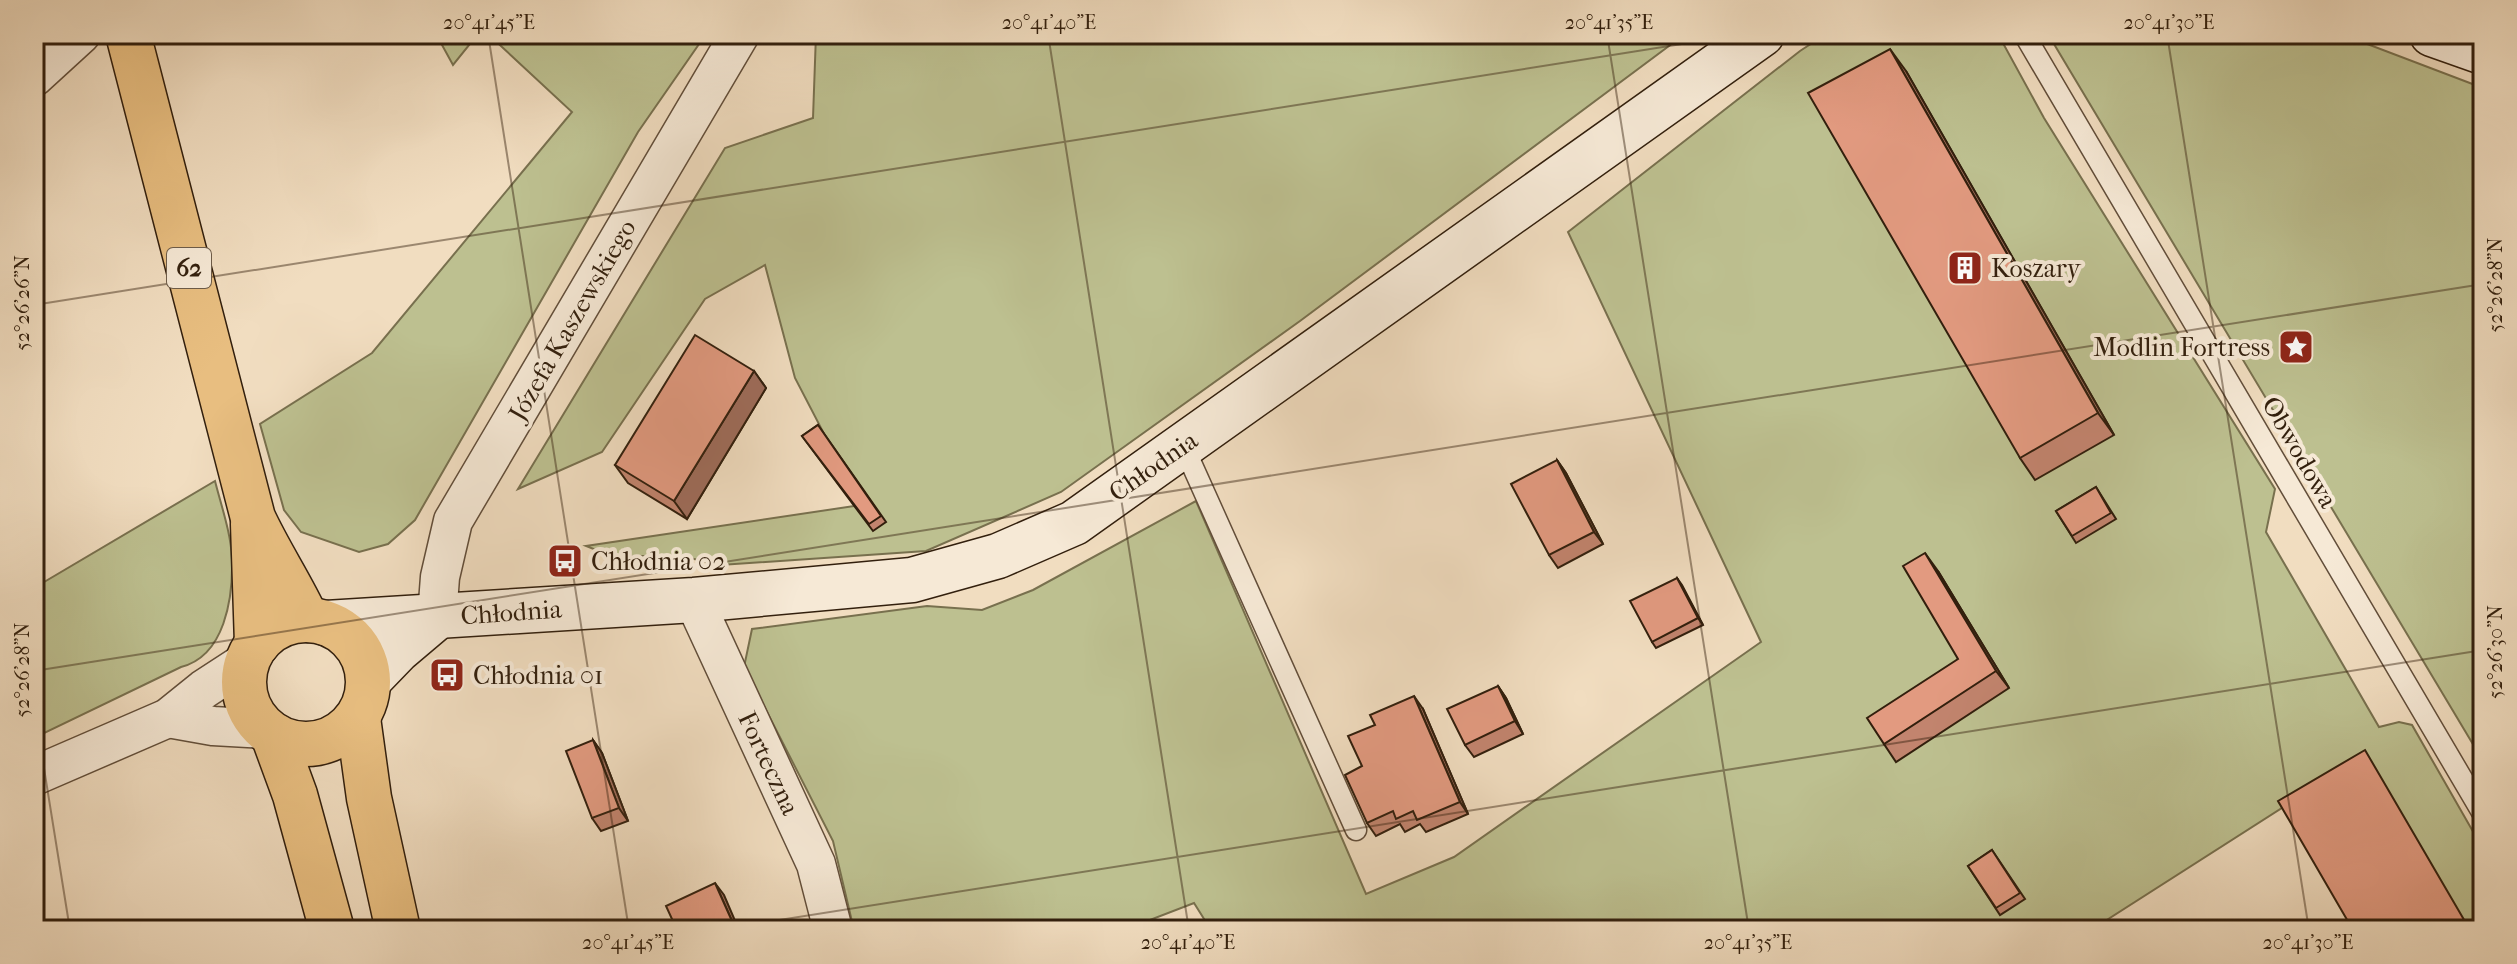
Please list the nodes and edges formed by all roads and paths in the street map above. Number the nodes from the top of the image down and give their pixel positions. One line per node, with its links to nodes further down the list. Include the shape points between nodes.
1 (81, 34): 8 (street)
2 (128, 34): 10 (main road, 62)
3 (740, 34): 12 (street, Józefa Kaszewskiego, via 453,521)
4 (1762, 34): 9 (street, Chłodnia)
5 (2024, 34): 19 (lane, Obwodowa)
6 (2432, 34): 7 (street)
7 (2483, 52)
8 (34, 77)
9 (1183, 445): 11 (street, Chłodnia, via 1074,523 998,556 912,580); 20 (lane)
10 (253, 518): 13 (main road, 62, via 264,544); 14 (main road, 62)
11 (694, 600): 12 (street, Chłodnia); 23 (street, Forteczna, via 816,864)
12 (437, 617): 13 (street, Chłodnia); 15 (street, Chłodnia, via 398,650)
13 (316, 621): 14 (main road, via 288,623 271,631); 15 (main road, 62, via 343,631 357,645 365,662)
14 (252, 653): 16 (street); 17 (main road, 62, via 244,679 246,697 252,714)
15 (364, 699): 17 (main road, via 334,738 319,744 303,745); 22 (main road, 62, via 369,798)
16 (168, 718): 17 (street); 18 (street)
17 (269, 732): 21 (main road, 62, via 295,795)
18 (34, 776)
19 (2483, 814)
20 (1356, 830)
21 (332, 930)
22 (398, 930)
23 (833, 930)

